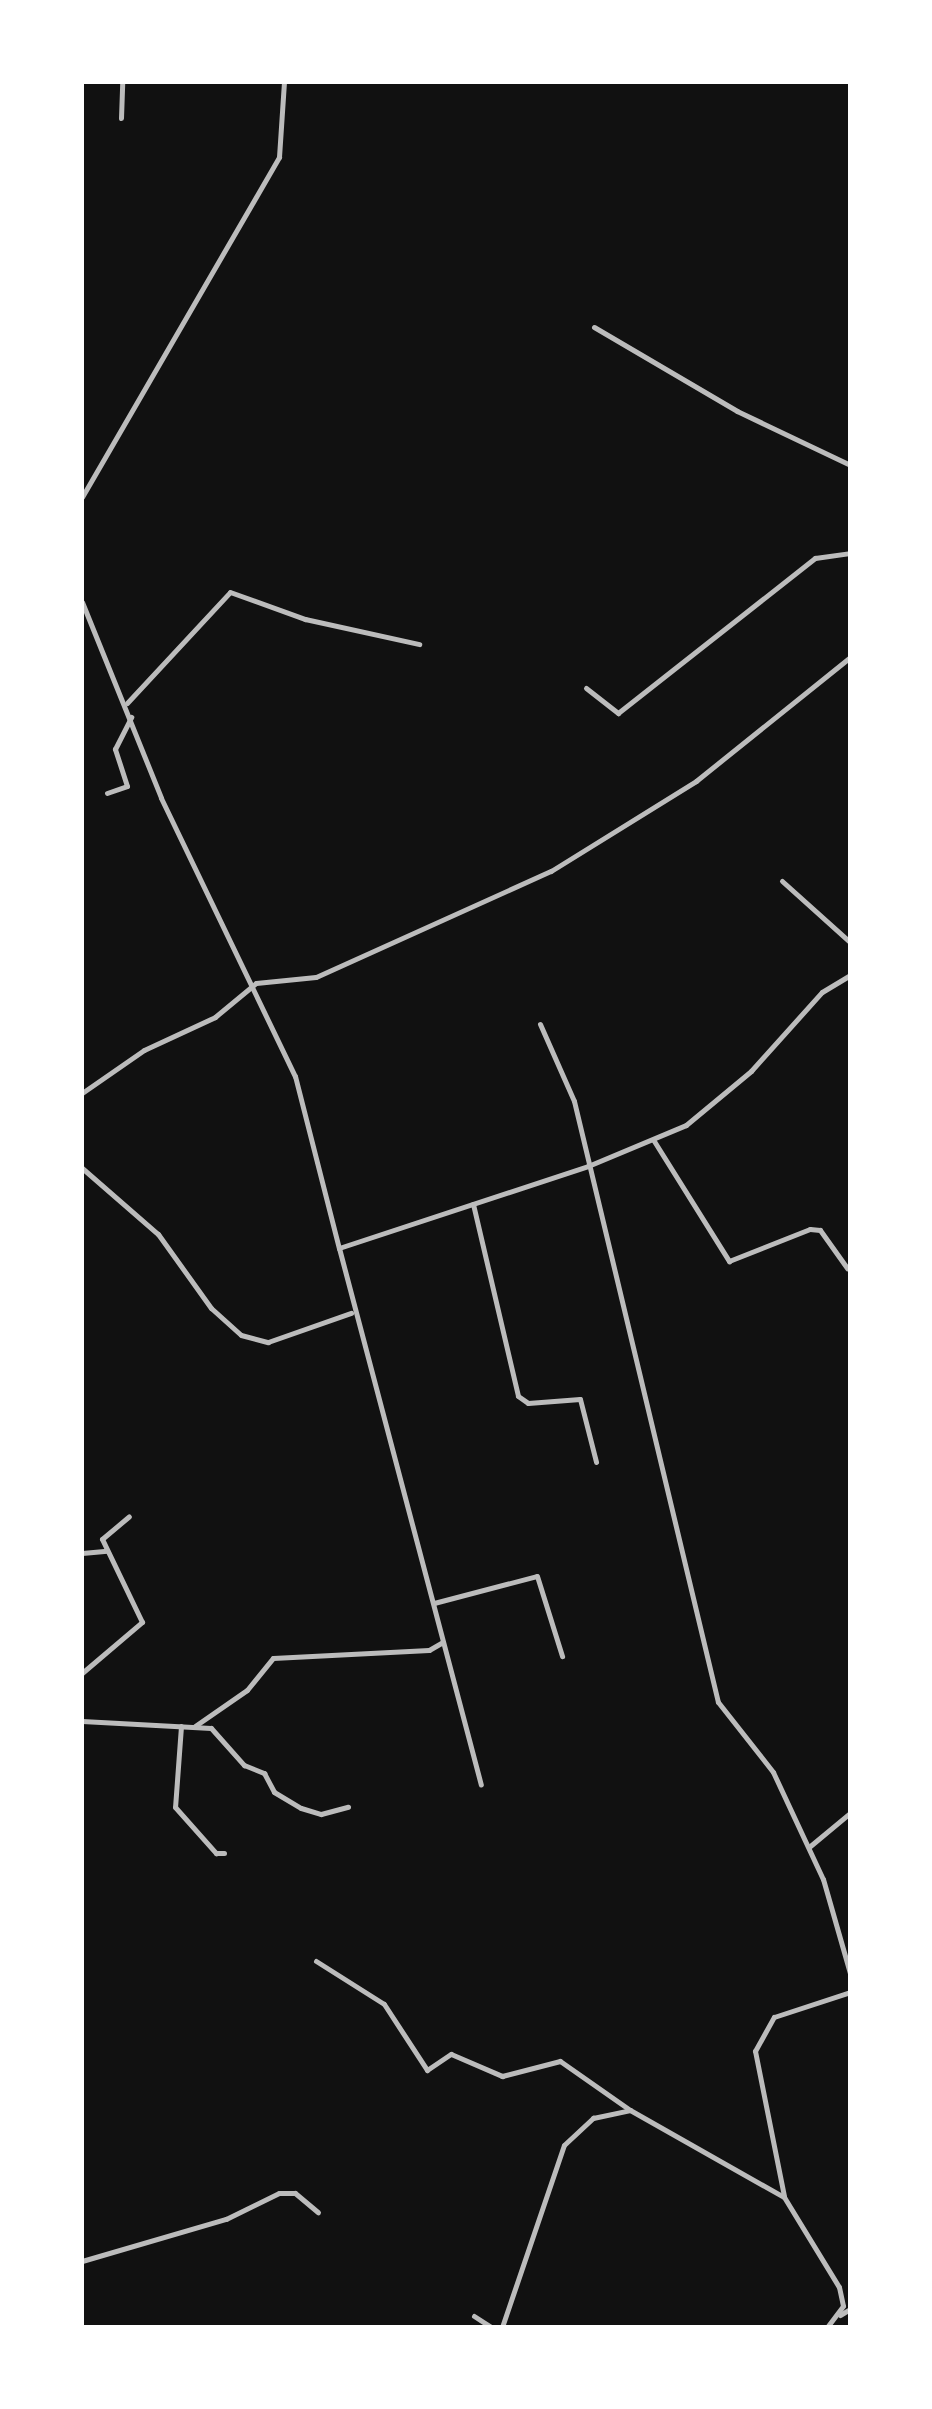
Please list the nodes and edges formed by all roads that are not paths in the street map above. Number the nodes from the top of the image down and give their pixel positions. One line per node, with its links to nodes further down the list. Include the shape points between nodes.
1 (122, 82): 3 (street)
2 (284, 82): 6 (street, via 279,157)
3 (121, 118)
4 (594, 327): 5 (street, via 737,411)
5 (850, 465)
6 (82, 497)
7 (850, 553): 11 (street, via 815,558 618,713)
8 (82, 602): 12 (street)
9 (419, 644): 12 (street, via 305,619 230,592)
10 (850, 657): 18 (street, via 696,781 551,871 316,977)
11 (586, 688)
12 (127, 703): 13 (street)
13 (132, 716): 14 (street, via 115,749 127,786); 18 (street, via 161,798)
14 (107, 793)
15 (782, 881): 16 (street)
16 (850, 942)
17 (850, 975): 21 (street, via 822,992 697,1117)
18 (256, 983): 20 (street, via 215,1017 144,1050); 25 (street, via 295,1076)
19 (540, 1024): 22 (street, via 574,1101)
20 (82, 1093)
21 (654, 1141): 22 (street); 26 (street, via 729,1261 810,1229 820,1230)
22 (588, 1166): 24 (street); 42 (street, via 718,1702 736,1734 760,1748)
23 (82, 1168): 27 (street, via 158,1234 211,1308 241,1335 268,1342)
24 (473, 1204): 25 (street); 28 (street, via 518,1396 528,1403 580,1399)
25 (339, 1248): 27 (street)
26 (847, 1268)
27 (351, 1313): 32 (street, via 383,1403)
28 (596, 1462)
29 (129, 1516): 30 (street, via 105,1533)
30 (107, 1551): 31 (street); 35 (street, via 142,1622)
31 (82, 1553)
32 (434, 1603): 33 (street); 34 (street, via 537,1576)
33 (443, 1642): 38 (street, via 429,1650 273,1658 247,1690); 39 (street)
34 (562, 1656)
35 (82, 1673)
36 (82, 1721): 37 (street)
37 (181, 1726): 38 (street); 43 (street, via 176,1811)
38 (194, 1726): 40 (street, via 215,1730 244,1765 264,1773 274,1792 301,1808 321,1814)
39 (481, 1785)
40 (348, 1807)
41 (850, 1813): 42 (street)
42 (809, 1847): 45 (street)
43 (224, 1853)
44 (316, 1961): 47 (street, via 384,2004 427,2070 451,2054 502,2076 560,2061)
45 (850, 1973)
46 (850, 1992): 48 (street, via 774,2017 755,2051)
47 (630, 2110): 48 (street); 55 (street, via 593,2118 564,2145)
48 (784, 2197): 53 (street, via 839,2287)
49 (318, 2212): 50 (street, via 295,2193 279,2193 226,2219)
50 (82, 2261)
51 (850, 2309): 53 (street)
52 (474, 2316): 54 (street)
53 (839, 2316): 56 (street)
54 (491, 2327)
55 (502, 2327)
56 (827, 2327)

